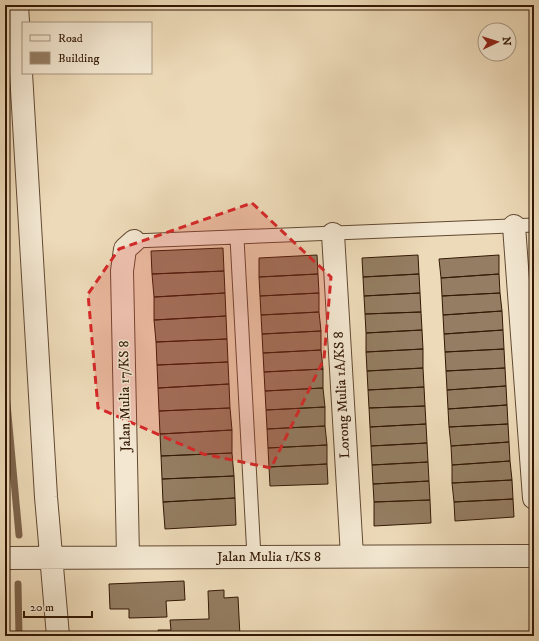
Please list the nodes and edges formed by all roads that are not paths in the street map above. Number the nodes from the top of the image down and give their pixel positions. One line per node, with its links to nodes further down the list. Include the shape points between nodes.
1 (17, 5): 12 (street)
2 (524, 226): 3 (lane); 6 (street)
3 (333, 234): 4 (lane); 10 (street, Lorong Mulia 1A/KS 8)
4 (238, 238): 5 (lane); 13 (lane)
5 (134, 241): 9 (street, Jalan Mulia 17/KS 8, via 125,249 122,271)
6 (528, 348): 7 (street)
7 (532, 459): 8 (street)
8 (534, 498)
9 (128, 556): 12 (street, Jalan Mulia 1/KS 8); 13 (street, Jalan Mulia 1/KS 8)
10 (352, 556): 11 (street, Jalan Mulia 1/KS 8); 13 (street, Jalan Mulia 1/KS 8)
11 (534, 556)
12 (51, 557): 14 (street, Jalan Mulia 1/KS 8); 15 (street)
13 (254, 557)
14 (5, 558)
15 (58, 636)

